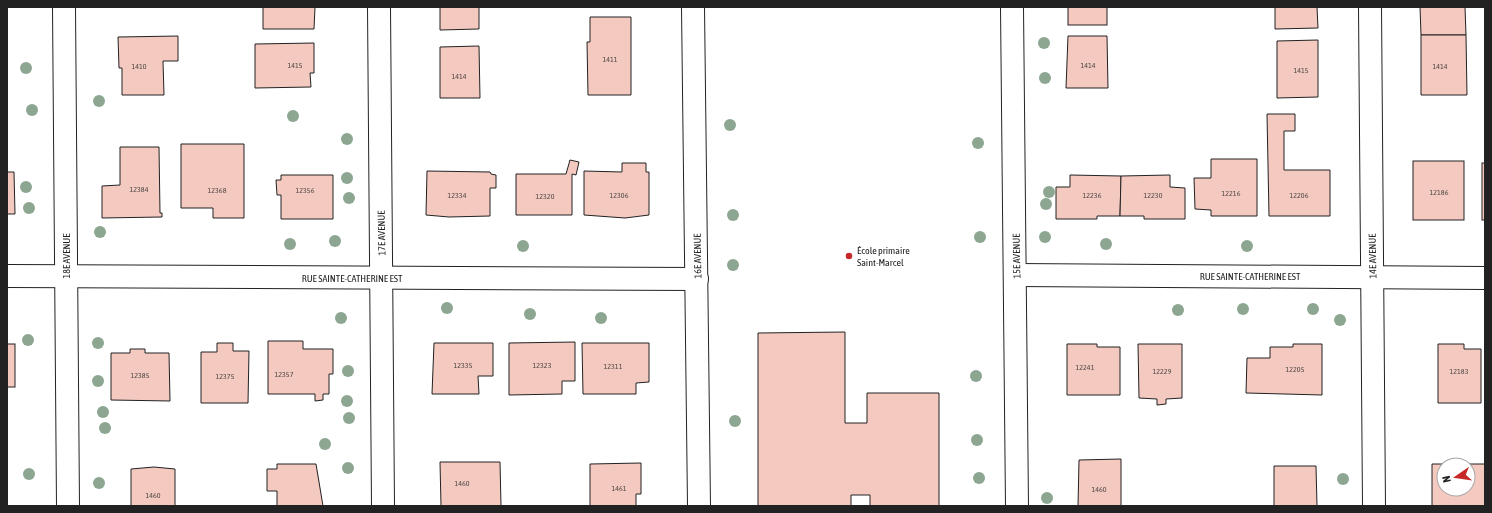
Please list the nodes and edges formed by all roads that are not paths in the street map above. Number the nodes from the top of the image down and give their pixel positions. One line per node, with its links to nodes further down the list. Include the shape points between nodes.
1 (64, 7): 8 (street, 18E AVENUE)
2 (379, 7): 10 (street, 17E AVENUE)
3 (693, 7): 12 (street, 16E AVENUE)
4 (1012, 7): 6 (street, 15E AVENUE)
5 (1370, 7): 9 (street, 14E AVENUE)
6 (1016, 275): 9 (street, RUE SAINTE-CATHERINE EST); 16 (street, 15E AVENUE)
7 (7, 276): 8 (street, RUE SAINTE-CATHERINE EST)
8 (66, 276): 10 (street, RUE SAINTE-CATHERINE EST); 13 (street, 18E AVENUE)
9 (1372, 277): 11 (street, RUE SAINTE-CATHERINE EST); 17 (street, 14E AVENUE)
10 (381, 278): 12 (street, RUE SAINTE-CATHERINE EST); 14 (street, 17E AVENUE)
11 (1485, 278)
12 (697, 279): 15 (street, 16E AVENUE)
13 (68, 506)
14 (383, 506)
15 (699, 506)
16 (1018, 506)
17 (1374, 506)

